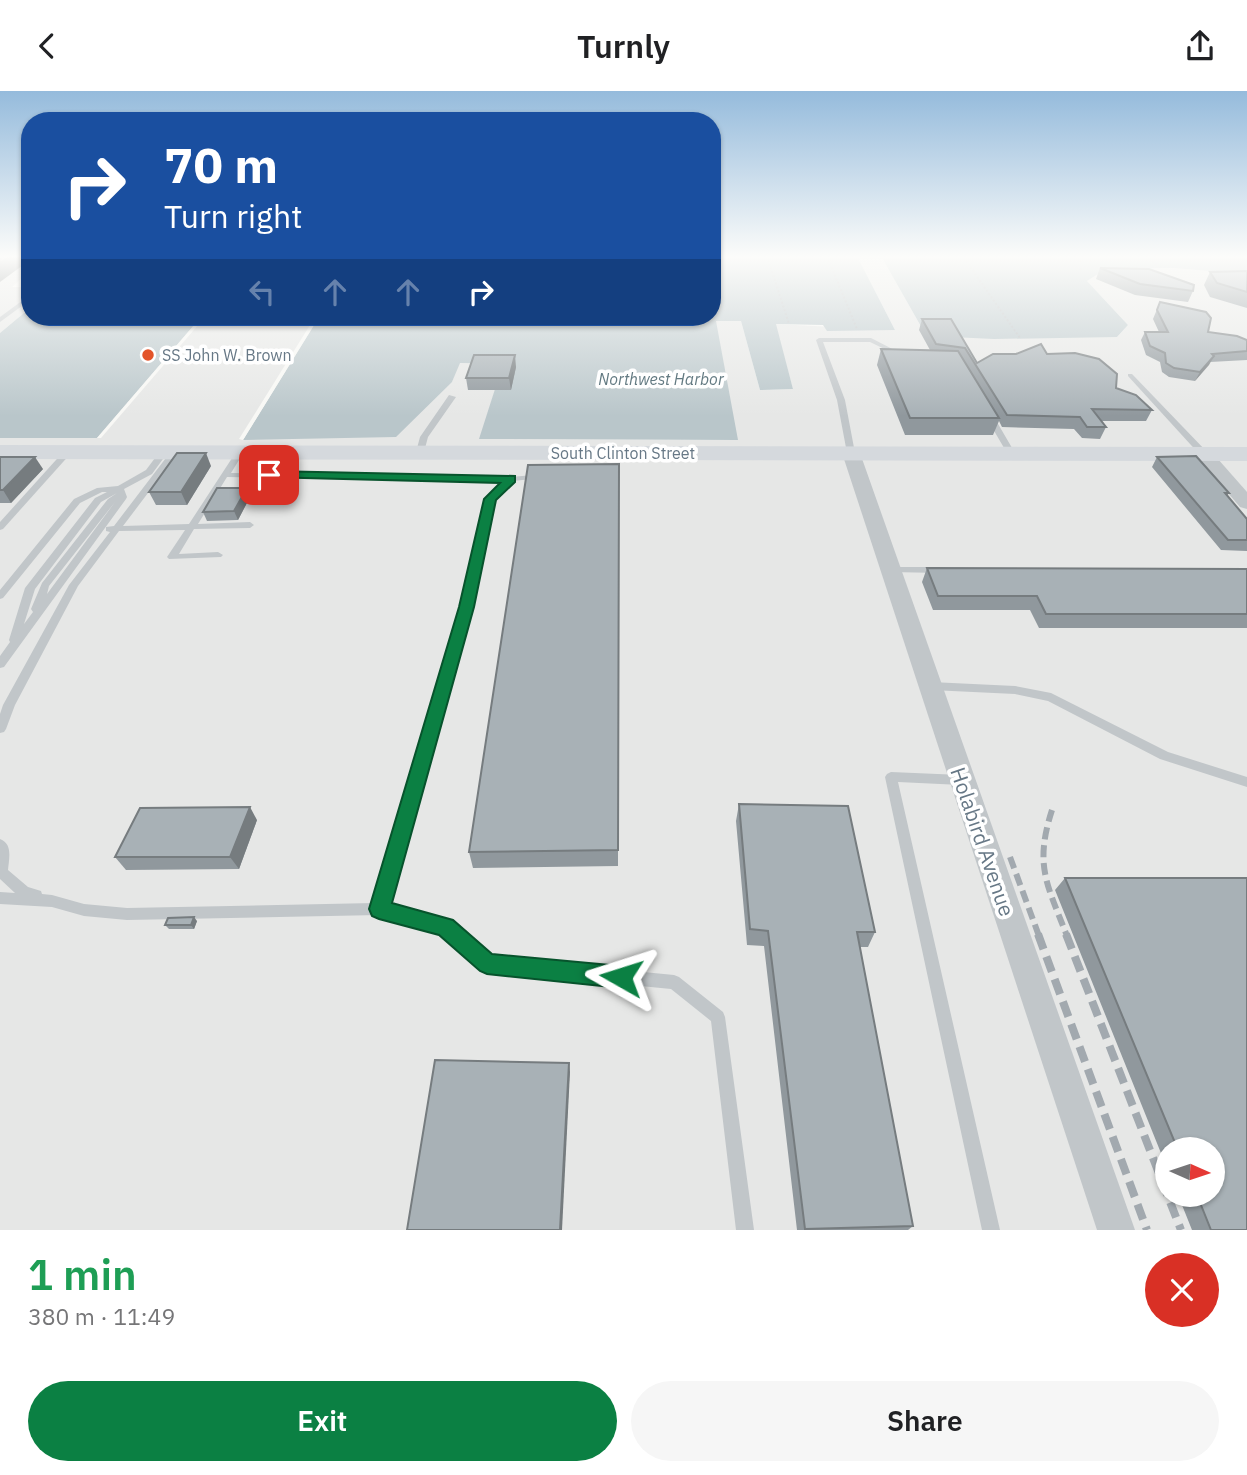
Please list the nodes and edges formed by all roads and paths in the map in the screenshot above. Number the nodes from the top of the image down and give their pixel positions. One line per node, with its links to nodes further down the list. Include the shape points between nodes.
1 (14, 309): 5 (lane)
2 (784, 309): 6 (path)
3 (848, 309): 7 (path)
4 (1000, 309): 8 (path)
5 (0, 320)
6 (789, 324)
7 (857, 331)
8 (1020, 338)
9 (906, 357): 18 (lane, via 871,340 819,340 841,400)
10 (1129, 375): 20 (lane)
11 (452, 397): 17 (lane)
12 (982, 405): 19 (lane)
13 (0, 452): 14 (main road, South Clinton Street)
14 (68, 452): 15 (main road, South Clinton Street); 28 (lane)
15 (170, 452): 16 (main road, South Clinton Street); 25 (lane); 31 (lane)
16 (240, 452): 17 (main road, South Clinton Street); 23 (lane)
17 (419, 452): 22 (main road, South Clinton Street)
18 (851, 453): 19 (main road, South Clinton Street); 22 (main road, South Clinton Street, via 604,459); 33 (street, Holabird Avenue)
19 (1011, 453): 20 (main road, South Clinton Street)
20 (1203, 454): 21 (main road, South Clinton Street); 26 (street)
21 (1247, 454)
22 (549, 468): 24 (lane)
23 (225, 475): 24 (lane); 29 (lane)
24 (511, 479): 46 (lane, via 490,499 467,607)
25 (121, 490): 30 (lane, via 123,497); 35 (lane, via 100,490 77,501); 36 (lane, via 45,585); 37 (lane, via 99,500 30,588)
26 (1247, 503)
27 (250, 525): 29 (lane)
28 (0, 527)
29 (191, 527): 31 (lane); 32 (lane, via 172,557)
30 (99, 529): 31 (lane); 36 (lane)
31 (114, 529): 40 (lane, via 74,585)
32 (218, 555)
33 (894, 570): 34 (lane); 39 (street, Holabird Avenue)
34 (948, 570)
35 (0, 596)
36 (32, 620): 37 (lane)
37 (11, 649): 38 (lane)
38 (0, 664)
39 (931, 685): 41 (street, Holabird Avenue); 42 (lane, via 1015,689 1051,697 1164,756)
40 (0, 729)
41 (961, 780): 48 (lane, via 891,777); 49 (street, Holabird Avenue)
42 (1247, 782)
43 (0, 845): 45 (lane, via 4,848 1,872 24,892)
44 (0, 898): 45 (lane)
45 (52, 901): 46 (lane, via 127,914)
46 (379, 909): 47 (lane, via 445,927 487,964 674,982 718,1017)
47 (745, 1230)
48 (991, 1230)
49 (1116, 1230)

